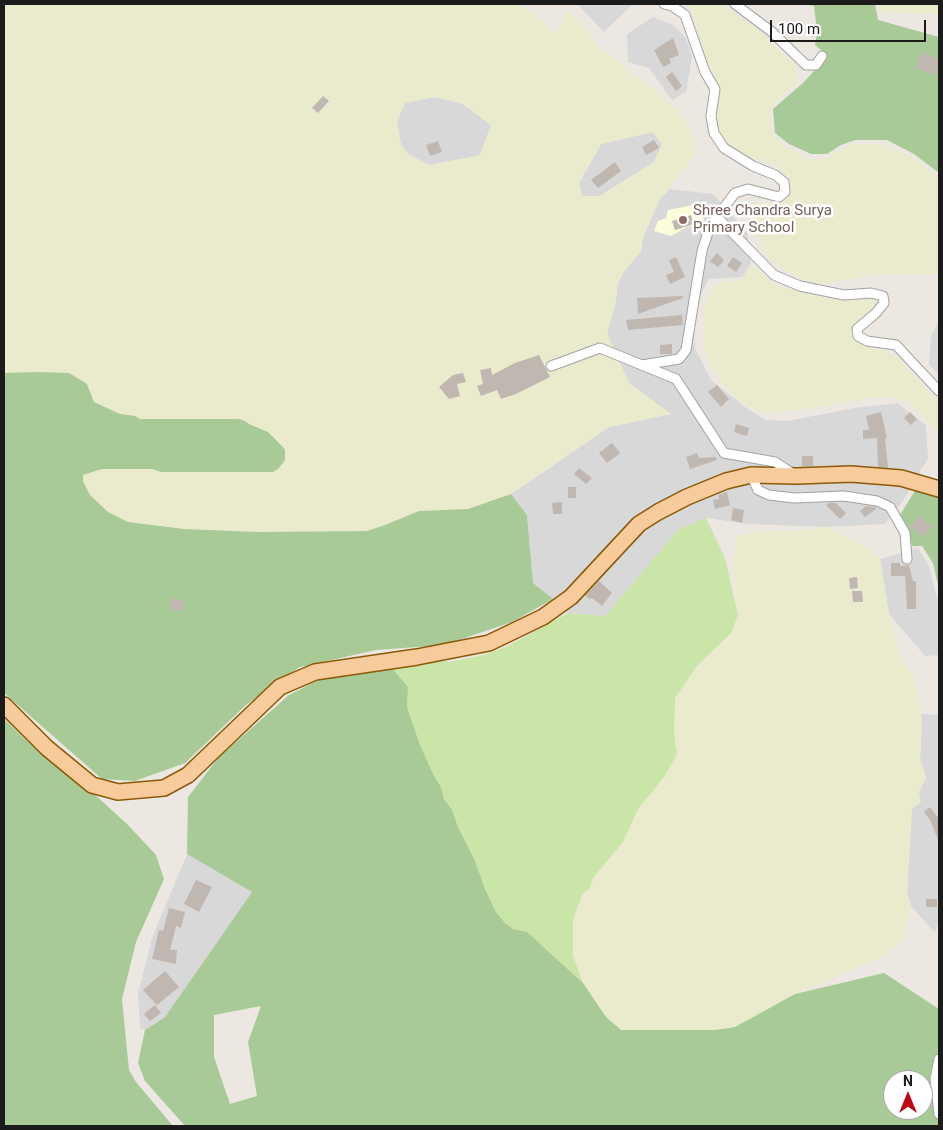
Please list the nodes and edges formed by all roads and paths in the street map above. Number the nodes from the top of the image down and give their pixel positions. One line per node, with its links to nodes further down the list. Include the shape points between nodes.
1 (664, 4): 4 (street, via 685,16 705,72 715,89 714,133 724,148 784,182 786,192 779,197 748,189 735,192)
2 (735, 4): 3 (street, via 772,32 806,66 816,65)
3 (822, 56)
4 (716, 217): 5 (street, via 702,251 686,350 679,359); 7 (street, via 774,275 800,286 844,295 883,296 884,303 858,329 858,336 867,341 896,345)
5 (642, 365): 6 (street, via 600,348); 9 (street, via 676,379 724,453 775,462)
6 (551, 366)
7 (939, 391)
8 (752, 474): 9 (main road); 11 (street, via 758,490 769,495 794,498 844,496 877,501 890,508 906,533); 12 (main road, via 726,480 658,512 640,524 571,597 543,617 490,643 315,672 280,687 188,775 164,788 118,792 92,785 47,748)
9 (797, 476): 10 (main road, via 851,474 900,478)
10 (939, 489)
11 (908, 559)
12 (4, 705)
13 (939, 1059): 14 (street, via 935,1078)
14 (939, 1114)

